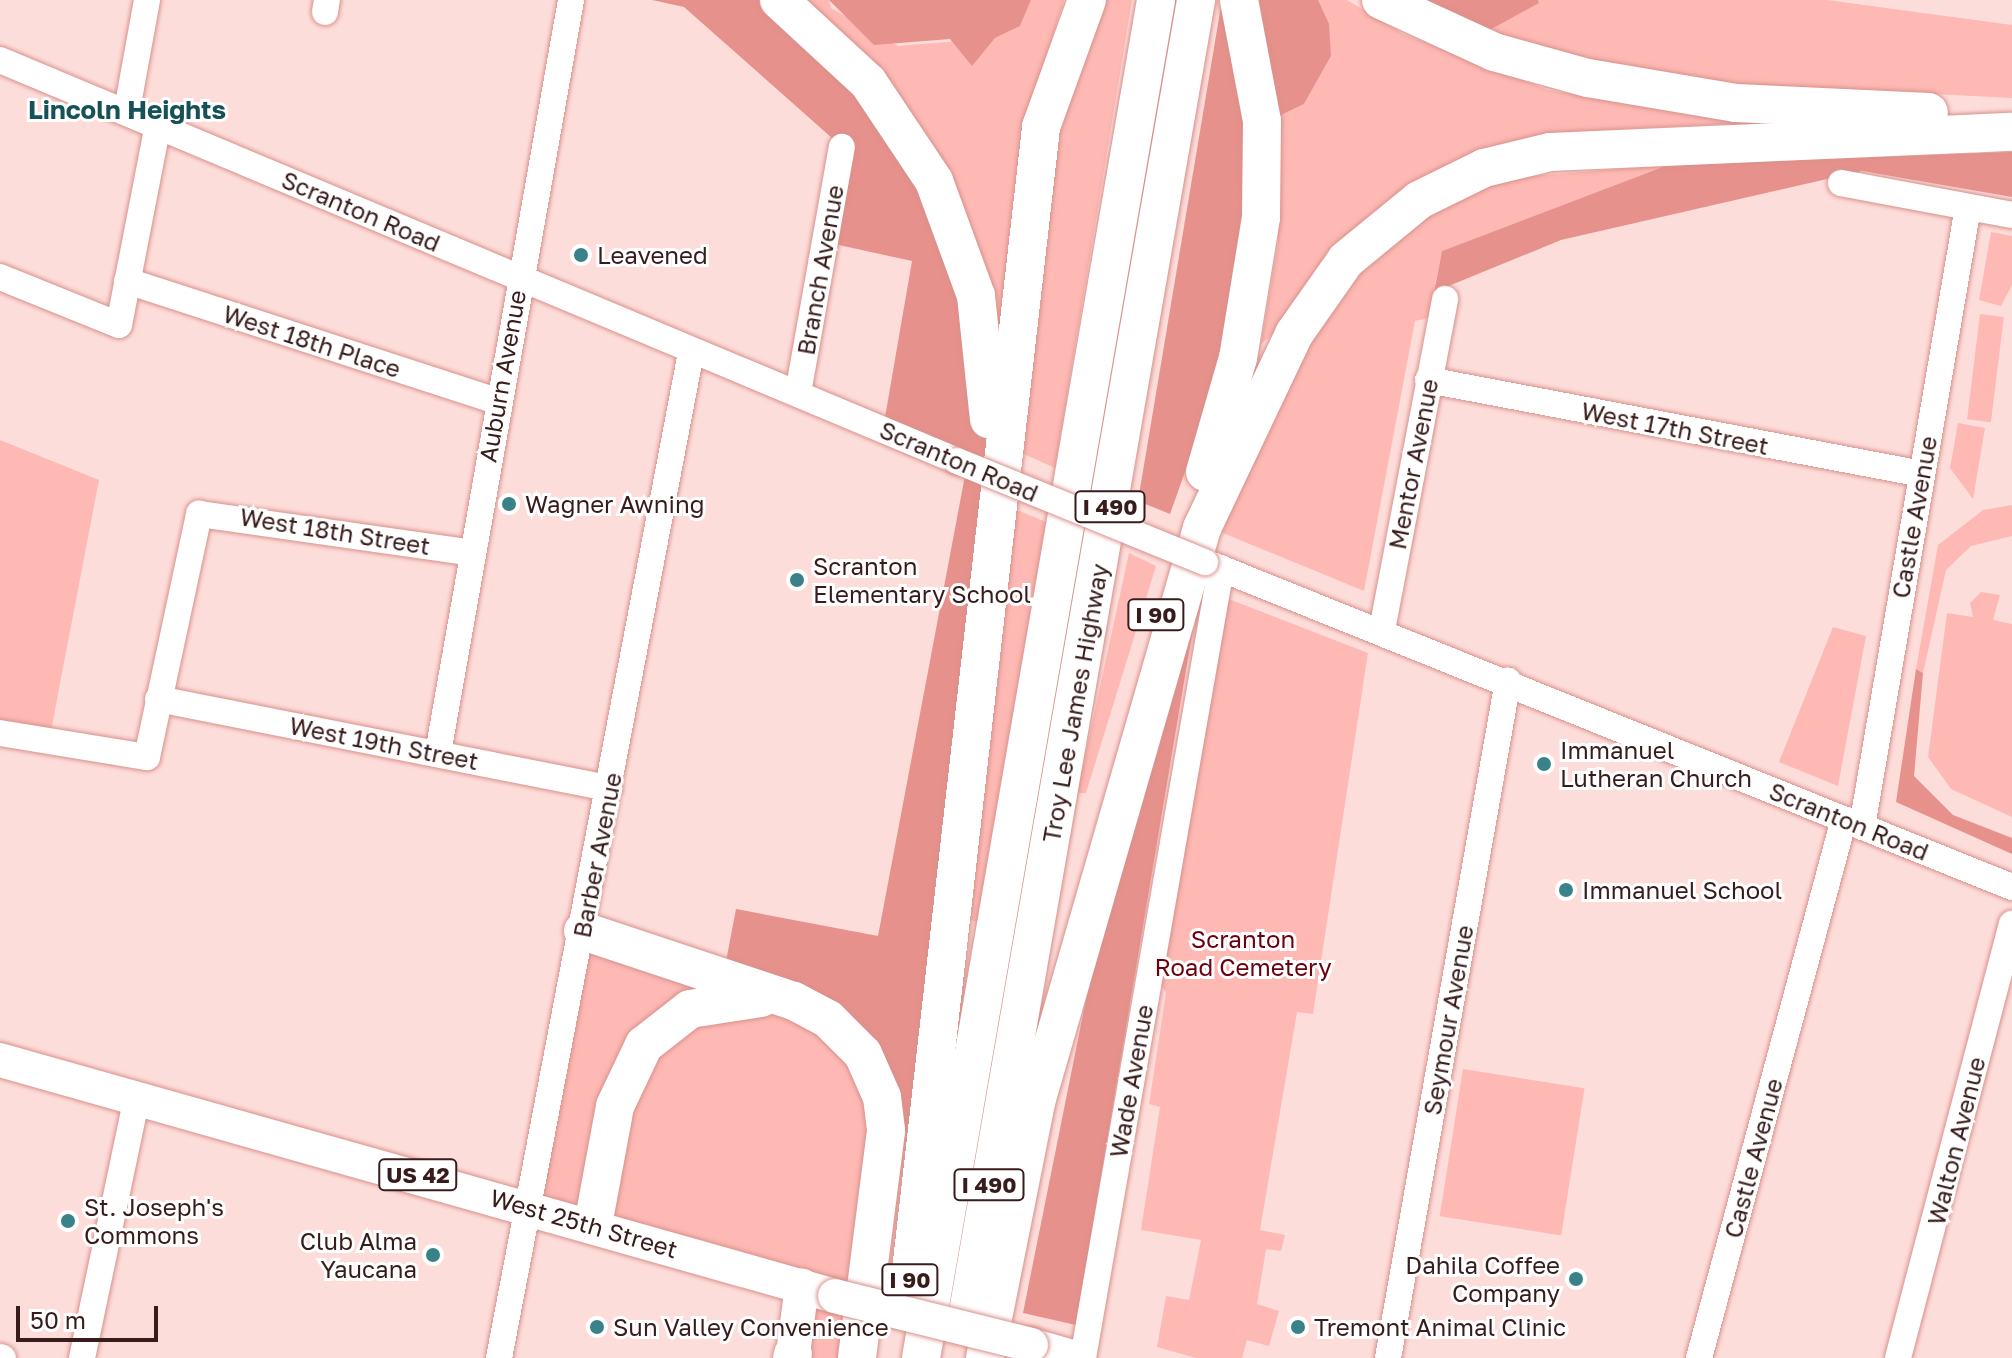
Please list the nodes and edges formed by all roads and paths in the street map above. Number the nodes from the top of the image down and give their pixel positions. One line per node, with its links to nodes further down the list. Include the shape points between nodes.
1 (147, 0): 10 (street)
2 (571, 0): 19 (street, Auburn Avenue)
3 (779, 0): 31 (highway, I 90, via 891,110 944,202 976,296 989,405)
4 (1087, 0): 31 (highway, via 1041,127)
5 (1156, 0): 52 (highway, Troy Lee James Highway / I 490)
6 (1196, 0): 53 (highway, Troy Lee James Highway / I 490)
7 (1239, 0): 43 (highway, I 90, via 1262,121 1261,217 1238,358 1106,779)
8 (1381, 0): 11 (highway, via 1494,52 1638,88 1826,110)
9 (0, 60): 10 (street, Scranton Road)
10 (127, 110): 12 (street, Scranton Road)
11 (2012, 115)
12 (158, 124): 19 (street, Scranton Road); 20 (street)
13 (2012, 132): 43 (highway, via 1550,152 1484,168 1419,200 1346,260 1294,334 1202,528)
14 (842, 147): 24 (street, Branch Avenue)
15 (1841, 183): 16 (street)
16 (1968, 207): 17 (street); 26 (street, Castle Avenue)
17 (2012, 215)
18 (0, 277): 20 (street, via 119,325)
19 (518, 278): 22 (street, Scranton Road); 25 (street, Auburn Avenue)
20 (127, 281): 25 (street, West 18th Place)
21 (1445, 299): 23 (street, Mentor Avenue)
22 (691, 352): 24 (street, Scranton Road); 35 (street, Barber Avenue)
23 (1428, 380): 26 (street, West 17th Street); 29 (street, Mentor Avenue)
24 (798, 393): 28 (street, Scranton Road, bridge)
25 (497, 401): 27 (street, Auburn Avenue)
26 (1922, 474): 36 (street, Castle Avenue)
27 (472, 553): 32 (street, West 18th Street, via 199,514); 34 (street, Auburn Avenue)
28 (1213, 565): 29 (street, Scranton Road); 56 (street, Wade Avenue)
29 (1382, 630): 30 (street, Scranton Road)
30 (1508, 681): 36 (street, Scranton Road); 57 (street, Seymour Avenue)
31 (974, 698): 51 (highway, I 90)
32 (158, 699): 33 (street, via 147,757); 34 (street, West 19th Street)
33 (0, 733)
34 (438, 753): 35 (street, West 19th Street)
35 (609, 788): 39 (street, Barber Avenue)
36 (1853, 823): 37 (street, Scranton Road); 58 (street, Castle Avenue)
37 (2012, 887)
38 (2012, 924): 59 (street, Walton Avenue)
39 (583, 931): 40 (highway); 44 (street, Barber Avenue)
40 (794, 1001): 45 (highway, via 721,999 690,1009 644,1045 615,1106); 50 (highway, via 849,1036 882,1097 885,1163)
41 (0, 1060): 42 (main road, West 25th Street / US 42)
42 (137, 1098): 44 (main road, West 25th Street / US 42); 48 (street)
43 (1034, 1109): 54 (highway, I 90)
44 (531, 1206): 45 (main road, West 25th Street / US 42); 49 (street, Barber Avenue)
45 (593, 1225): 46 (main road, West 25th Street / US 42)
46 (802, 1286): 47 (main road); 55 (main road, West 25th Street / US 42, bridge)
47 (792, 1357)
48 (82, 1358)
49 (499, 1358)
50 (857, 1358)
51 (900, 1358)
52 (921, 1358)
53 (960, 1358)
54 (985, 1358)
55 (1076, 1358)
56 (1083, 1358)
57 (1388, 1358)
58 (1699, 1358)
59 (1898, 1358)

